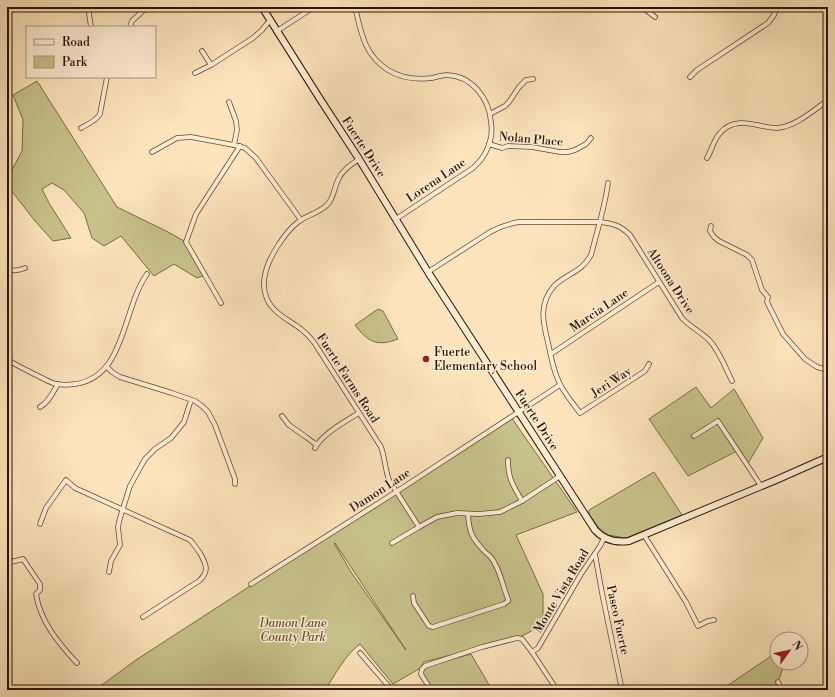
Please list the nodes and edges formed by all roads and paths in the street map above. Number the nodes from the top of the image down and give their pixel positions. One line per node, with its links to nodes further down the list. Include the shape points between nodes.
1 (88, 7): 10 (street)
2 (146, 7): 11 (street)
3 (262, 7): 9 (street, Fuerte Drive)
4 (314, 7): 12 (street)
5 (355, 7): 21 (street, Lorena Lane, via 366,47 384,67 406,78 421,79 448,75 464,79 480,92)
6 (642, 7): 8 (street)
7 (777, 7): 16 (street, via 768,23)
8 (655, 17)
9 (270, 20): 12 (street, Fuerte Drive); 14 (street, via 253,38)
10 (91, 26)
11 (130, 26)
12 (277, 31): 29 (street, Fuerte Drive)
13 (202, 51): 14 (street)
14 (211, 65): 15 (street)
15 (195, 73)
16 (690, 77)
17 (107, 78): 22 (street, via 98,118)
18 (533, 78): 21 (street, via 526,80 519,87 505,106)
19 (828, 100): 28 (street, via 786,126 771,128 746,123 729,126 720,133)
20 (229, 102): 25 (street, via 237,130)
21 (490, 114): 24 (street, Lorena Lane, via 492,129)
22 (81, 128)
23 (591, 138): 24 (street, Nolan Place, via 586,144 568,152 532,147 502,148)
24 (489, 144): 31 (street, Lorena Lane, via 482,159 473,168)
25 (234, 145): 26 (street); 27 (street, via 186,137 177,138)
26 (240, 146): 32 (street, via 256,158); 40 (street, via 196,214 186,242)
27 (152, 152)
28 (707, 158)
29 (359, 159): 31 (street, Fuerte Drive); 32 (street, Fuerte Farms Road, via 340,176 326,206)
30 (608, 183): 33 (street)
31 (396, 219): 37 (street, Fuerte Drive)
32 (301, 220): 52 (street, Fuerte Farms Road, via 285,236 264,275 266,295 278,313 301,329 314,343)
33 (599, 222): 37 (street, Altoona Drive, via 508,224 490,232); 39 (street, Altoona Drive, via 617,225 627,232); 41 (street, via 591,255 587,261 558,283 545,302 543,319)
34 (711, 226): 45 (street, via 710,231 714,237 752,260 762,290 768,297 767,302 783,334 807,361)
35 (25, 268): 36 (street, via 19,271)
36 (7, 269)
37 (428, 272): 51 (street, Fuerte Drive)
38 (147, 274): 44 (street, via 137,291 116,351)
39 (659, 282): 41 (street, Marcia Lane); 46 (street, Altoona Drive, via 686,323 714,346)
40 (221, 303)
41 (551, 354): 48 (street)
42 (7, 359): 47 (street)
43 (650, 364): 48 (street, Jeri Way, via 645,371 580,413)
44 (107, 367): 47 (street, via 88,380); 49 (street, via 120,377)
45 (828, 370)
46 (732, 381)
47 (58, 384): 50 (street, via 48,401)
48 (560, 385): 51 (street)
49 (191, 400): 58 (street, via 205,409 215,425); 62 (street, via 184,422 178,430 145,459 130,486)
50 (40, 407)
51 (519, 412): 57 (street, Fuerte Drive); 60 (street, Damon Lane)
52 (359, 413): 53 (street, via 332,430 316,446 289,425); 60 (street, Fuerte Farms Road, via 380,447 387,476)
53 (282, 416)
54 (694, 436): 59 (street, via 718,421)
55 (828, 457): 59 (street)
56 (508, 460): 61 (street, via 511,483)
57 (560, 476): 61 (street); 67 (street, Fuerte Drive, via 595,530)
58 (235, 484)
59 (761, 486): 66 (street)
60 (396, 492): 65 (street, Fuerte Farms Road); 72 (street, Damon Lane)
61 (522, 501): 63 (street, via 500,512)
62 (122, 510): 64 (street, via 75,488 66,480 46,508); 71 (street, via 118,527 120,545 111,561); 74 (street, via 190,540 206,566 199,582)
63 (468, 514): 65 (street, via 437,517); 73 (street, via 470,532 498,568 508,601 434,627 429,626 414,603)
64 (40, 524)
65 (419, 526): 68 (street)
66 (644, 535): 67 (street, via 620,542); 75 (street, via 698,626)
67 (604, 538): 69 (street, Monte Vista Road)
68 (392, 543)
69 (595, 554): 76 (street, Monte Vista Road, via 538,648); 85 (street, Paseo Fuerte)
70 (7, 563): 78 (street, via 23,559 40,584 40,590 36,594 37,602 48,626)
71 (109, 572)
72 (251, 584)
73 (413, 596)
74 (143, 617)
75 (714, 620)
76 (532, 652): 83 (street, Monte Vista Road, via 517,638 425,666 421,672); 84 (street, Monte Vista Road)
77 (360, 653): 82 (street)
78 (77, 663)
79 (7, 682): 81 (street)
80 (778, 682): 86 (street)
81 (12, 690)
82 (392, 690)
83 (431, 690)
84 (557, 690)
85 (622, 690)
86 (782, 690)

